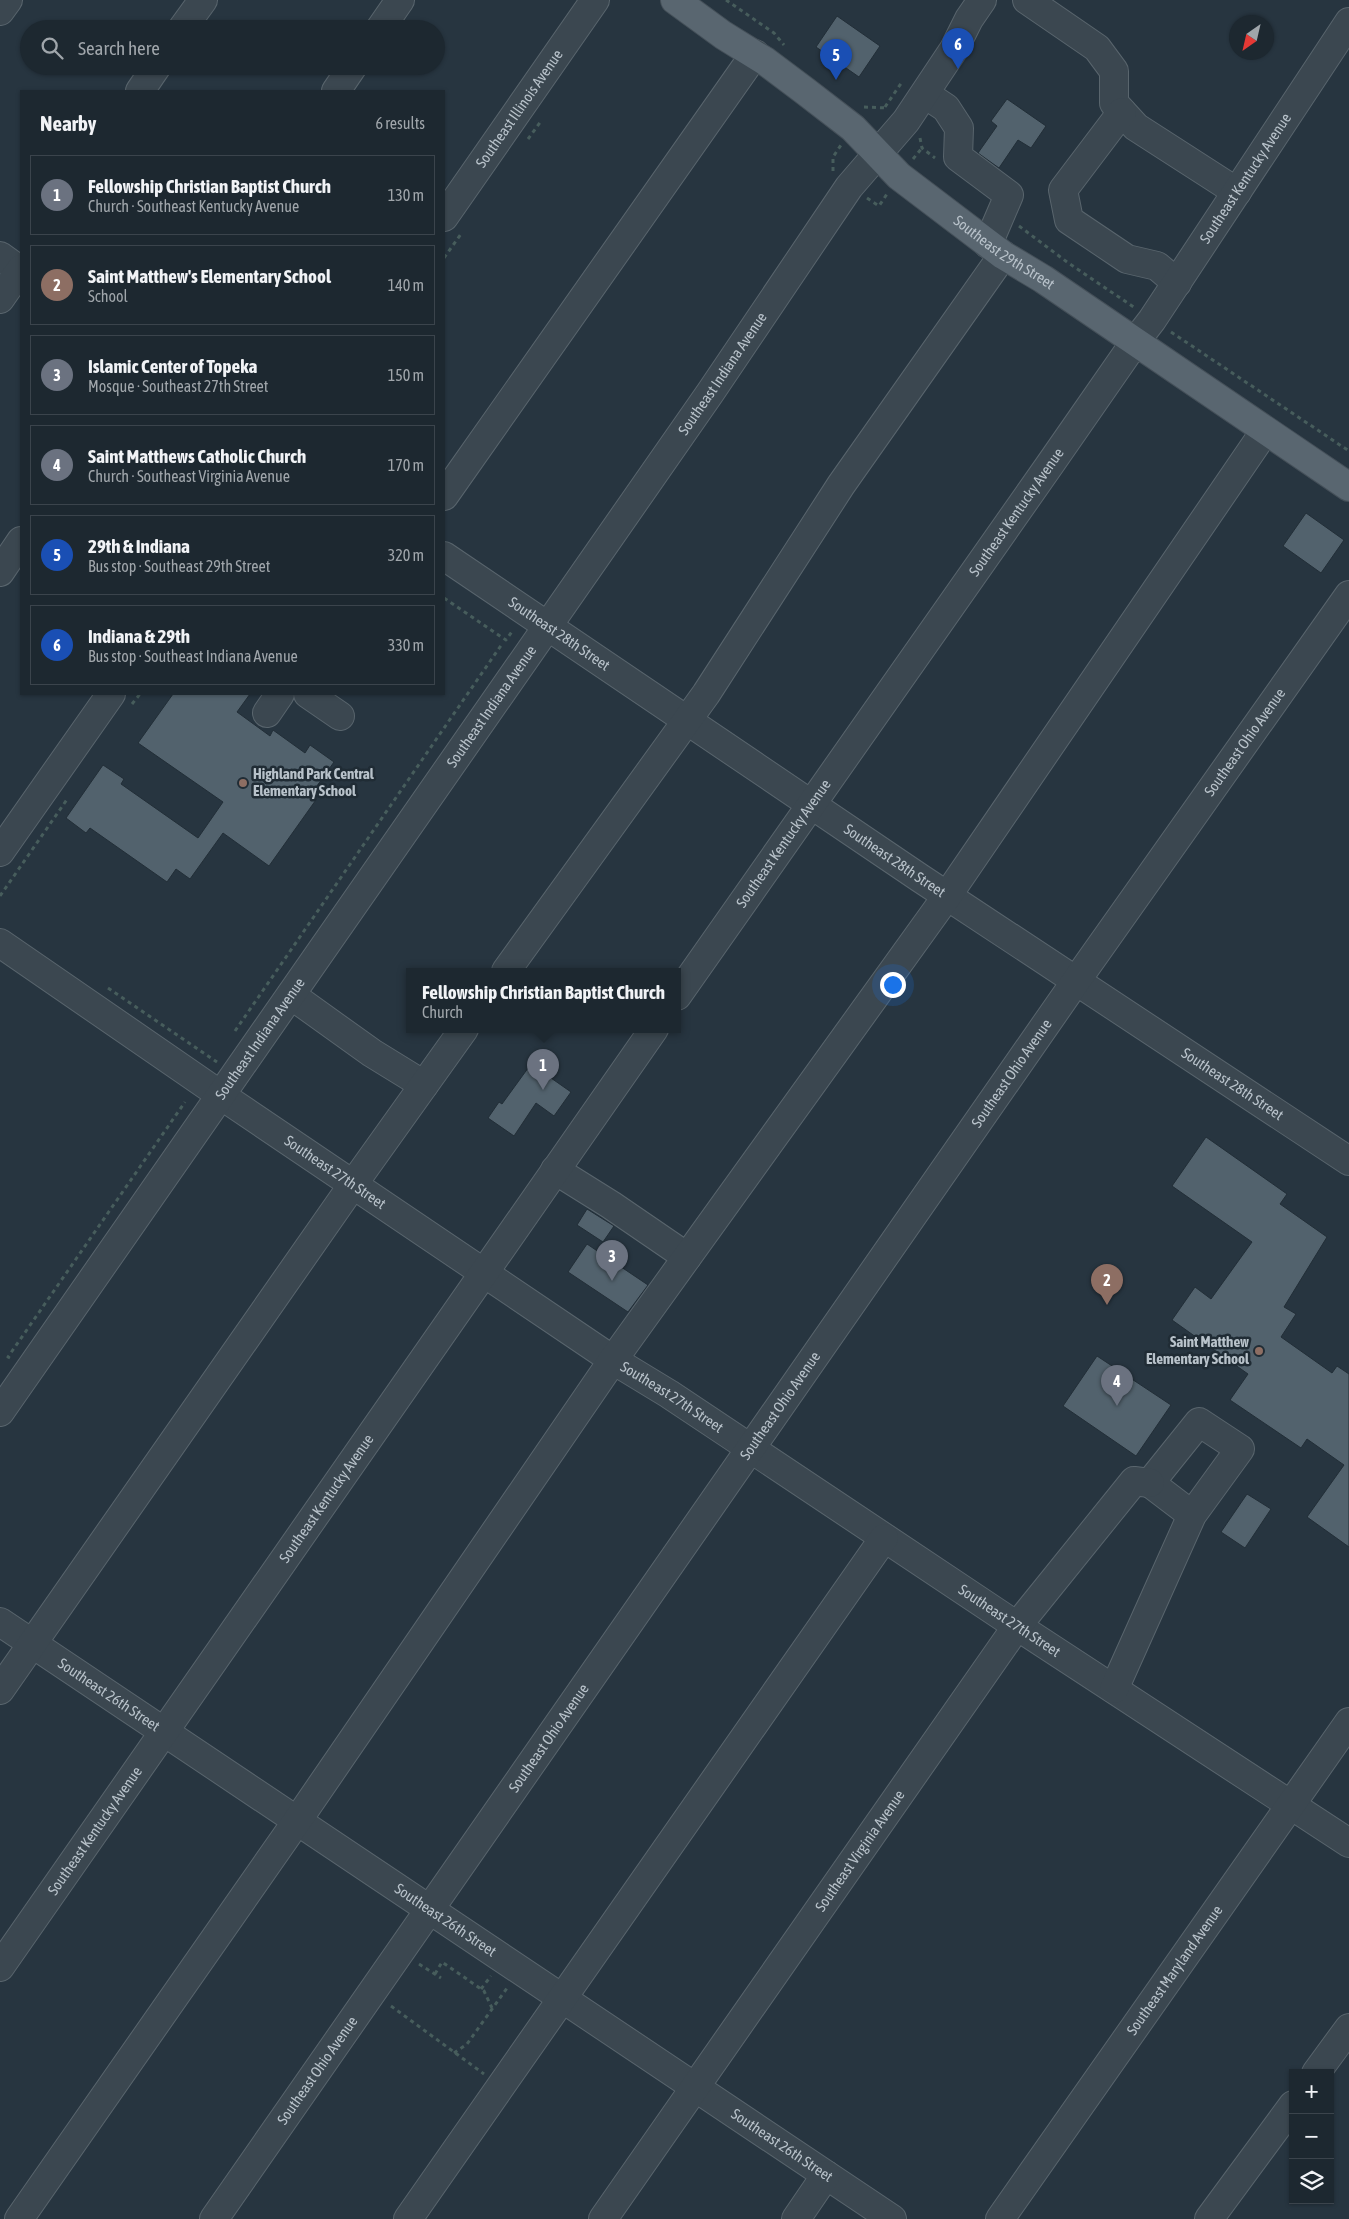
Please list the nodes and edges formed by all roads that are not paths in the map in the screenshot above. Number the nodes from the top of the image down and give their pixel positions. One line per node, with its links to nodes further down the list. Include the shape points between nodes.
1 (8, 0): 8 (street)
2 (203, 0): 9 (street)
3 (400, 0): 10 (street)
4 (595, 0): 21 (street, Southeast Illinois Avenue)
5 (675, 0): 12 (main road, Southeast 29th Street)
6 (982, 0): 17 (street, Southeast Indiana Avenue)
7 (1027, 0): 18 (street, via 1097,48 1114,71 1114,104)
8 (0, 11)
9 (189, 20)
10 (386, 20)
11 (1349, 22): 20 (street, Southeast Kentucky Avenue)
12 (755, 54): 19 (main road, Southeast 29th Street, via 842,120); 31 (street)
13 (150, 75): 15 (street)
14 (347, 75): 16 (street)
15 (141, 90)
16 (337, 90)
17 (925, 94): 19 (street, Southeast Indiana Avenue); 22 (street, via 946,108 959,128 958,157 1009,195 1002,212)
18 (1122, 112): 20 (street, via 1136,127); 26 (street, via 1063,190 1069,220 1127,259 1156,266)
19 (878, 155): 22 (main road, Southeast 29th Street, via 899,176); 36 (street, Southeast Indiana Avenue, via 849,187 710,393)
20 (1237, 192): 26 (street, Southeast Kentucky Avenue)
21 (445, 216)
22 (995, 249): 28 (main road, Southeast 29th Street); 40 (street, via 706,694)
23 (0, 256): 24 (street)
24 (20, 269)
25 (20, 271): 27 (street)
26 (1177, 283): 28 (street, Southeast Kentucky Avenue)
27 (0, 299)
28 (1134, 342): 29 (main road, Southeast 29th Street); 41 (street, Southeast Kentucky Avenue, via 980,568)
29 (1265, 430): 30 (main road, Southeast 29th Street); 43 (street)
30 (1349, 487)
31 (445, 495)
32 (20, 542): 34 (street)
33 (445, 557): 36 (street, Southeast 28th Street)
34 (0, 572)
35 (1349, 595): 46 (street, Southeast Ohio Avenue)
36 (537, 619): 40 (street, Southeast 28th Street); 48 (street, Southeast Indiana Avenue)
37 (110, 695): 42 (street)
38 (309, 695): 39 (street)
39 (340, 716)
40 (686, 719): 41 (street, Southeast 28th Street); 45 (street)
41 (811, 804): 43 (street, Southeast 28th Street); 47 (street, Southeast Kentucky Avenue)
42 (0, 852)
43 (947, 896): 46 (street, Southeast 28th Street); 56 (street)
44 (0, 943): 52 (street, Southeast 27th Street)
45 (508, 968)
46 (1076, 981): 53 (street, Southeast 28th Street); 60 (street, Southeast Ohio Avenue)
47 (681, 990)
48 (291, 995): 51 (street, via 372,1053); 52 (street, Southeast Indiana Avenue)
49 (461, 1033): 51 (street)
50 (651, 1033): 54 (street, Southeast Kentucky Avenue)
51 (424, 1085): 55 (street)
52 (222, 1096): 55 (street, Southeast 27th Street); 59 (street, Southeast Indiana Avenue)
53 (1348, 1158)
54 (555, 1170): 56 (street); 57 (street, Southeast Kentucky Avenue)
55 (354, 1184): 57 (street, Southeast 27th Street); 66 (street)
56 (687, 1257): 58 (street)
57 (484, 1272): 58 (street, Southeast 27th Street); 70 (street, Southeast Kentucky Avenue)
58 (613, 1360): 60 (street, Southeast 27th Street); 72 (street)
59 (0, 1412)
60 (751, 1448): 63 (street, Southeast 27th Street); 74 (street, Southeast Ohio Avenue)
61 (1138, 1487): 62 (street); 62 (street, Southeast Virginia Avenue, via 1199,1422 1240,1450); 65 (street, Southeast Virginia Avenue)
62 (1192, 1515): 67 (street)
63 (884, 1538): 65 (street, Southeast 27th Street); 76 (street)
64 (0, 1622): 66 (street, Southeast 26th Street)
65 (1017, 1626): 67 (street, Southeast 27th Street); 79 (street, Southeast Virginia Avenue)
66 (32, 1644): 68 (street); 70 (street, Southeast 26th Street)
67 (1114, 1689): 71 (street, Southeast 27th Street)
68 (0, 1690)
69 (1349, 1722): 71 (street, Southeast Maryland Avenue)
70 (164, 1732): 72 (street, Southeast 26th Street); 75 (street, Southeast Kentucky Avenue)
71 (1290, 1805): 73 (street, Southeast 27th Street); 88 (street, Southeast Maryland Avenue)
72 (297, 1821): 74 (street, Southeast 26th Street); 82 (street)
73 (1349, 1843)
74 (429, 1909): 76 (street, Southeast 26th Street); 83 (street, Southeast Ohio Avenue)
75 (0, 1967)
76 (561, 1998): 79 (street, Southeast 26th Street); 84 (street)
77 (1349, 2028): 78 (street)
78 (1319, 2069)
79 (694, 2088): 81 (street, Southeast 26th Street); 85 (street, Southeast Virginia Avenue)
80 (1289, 2109): 89 (street)
81 (826, 2176): 86 (street); 87 (street, Southeast 26th Street)
82 (20, 2219)
83 (214, 2219)
84 (408, 2219)
85 (603, 2219)
86 (796, 2219)
87 (892, 2219)
88 (1000, 2219)
89 (1209, 2219)

